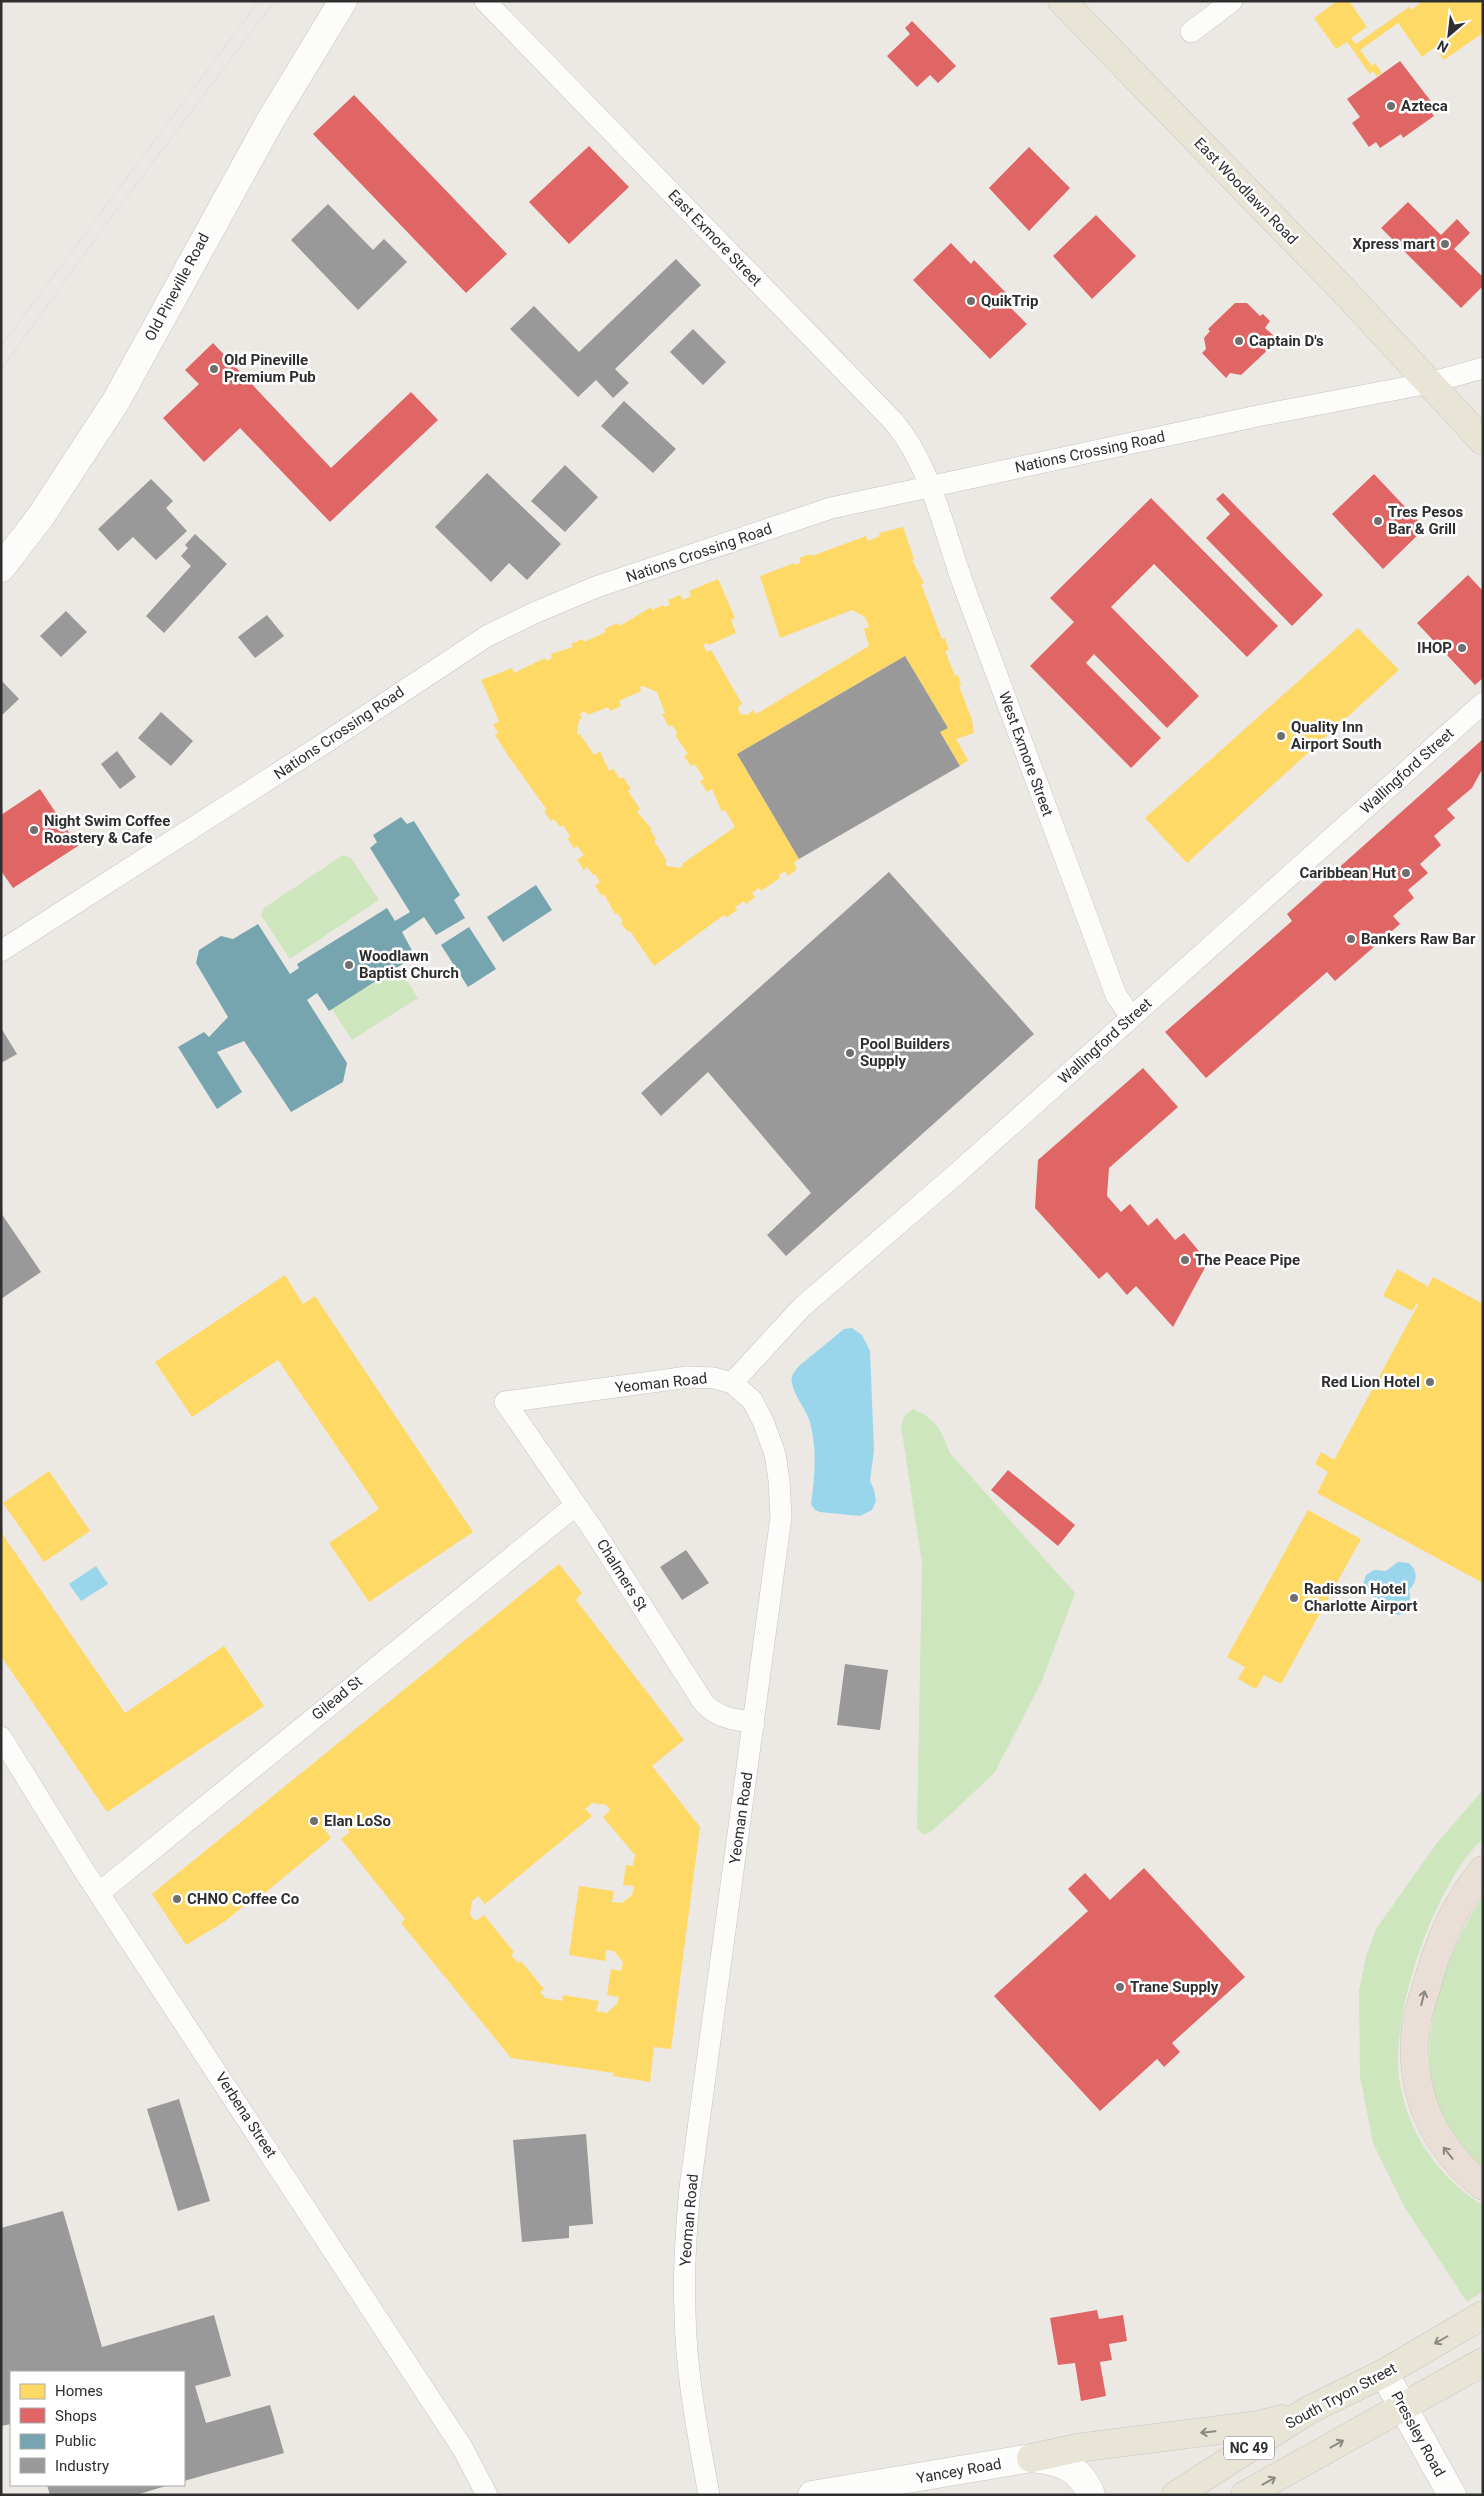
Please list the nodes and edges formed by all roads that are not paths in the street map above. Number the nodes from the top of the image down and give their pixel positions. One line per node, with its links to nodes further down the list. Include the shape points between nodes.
1 (344, 1): 10 (street, Old Pineville Road, via 270,121 116,401 41,516)
2 (485, 1): 9 (street, East Exmore Street, via 894,422 915,452)
3 (1062, 1): 7 (main road, East Woodlawn Road)
4 (1232, 1): 5 (street)
5 (1191, 32)
6 (1483, 368): 7 (street, Nations Crossing Road)
7 (1429, 383): 8 (main road, East Woodlawn Road); 9 (street, Nations Crossing Road)
8 (1483, 441)
9 (931, 486): 12 (street, Nations Crossing Road, via 830,508 596,588 534,613 469,648); 13 (street, West Exmore Street, via 952,555 1116,995)
10 (1, 568)
11 (1483, 703): 13 (street, Wallingford Street)
12 (1, 951)
13 (1131, 1018): 14 (street, Wallingford Street, via 802,1307)
14 (732, 1383): 15 (street, Yeoman Road, via 714,1378 688,1377); 17 (street, Yeoman Road, via 752,1400 764,1421 775,1454 779,1480 781,1517)
15 (505, 1402): 16 (street, Chalmers St)
16 (576, 1505): 17 (street, Chalmers St, via 703,1702 723,1718); 20 (street, Gilead St)
17 (754, 1723): 29 (street, Yeoman Road, via 690,2188 685,2246 688,2358)
18 (1, 1737): 20 (street, Verbena Street)
19 (1483, 1870): 21 (highway, one-way to 19, via 1442,2146 1420,2091 1415,2059 1416,2025 1433,1960 1450,1920)
20 (99, 1893): 28 (street, Verbena Street, via 458,2441)
21 (1483, 2186)
22 (1483, 2316): 24 (main road, South Tryon Street / NC 49, one-way to 24)
23 (1483, 2362): 25 (main road, NC 49)
24 (1384, 2373): 25 (street, Pressley Road); 26 (main road, South Tryon Street / NC 49)
25 (1403, 2408): 33 (main road, NC 49, one-way to 25); 34 (street, Pressley Road)
26 (1307, 2411): 27 (main road, one-way to 27, via 1258,2425 1078,2448); 32 (main road, South Tryon Street / NC 49)
27 (1031, 2458): 30 (street, Yancey Road); 31 (street, Yancey Road, via 1058,2461 1076,2472)
28 (487, 2495)
29 (709, 2495)
30 (812, 2495)
31 (1091, 2495)
32 (1176, 2495)
33 (1245, 2495)
34 (1452, 2495)

